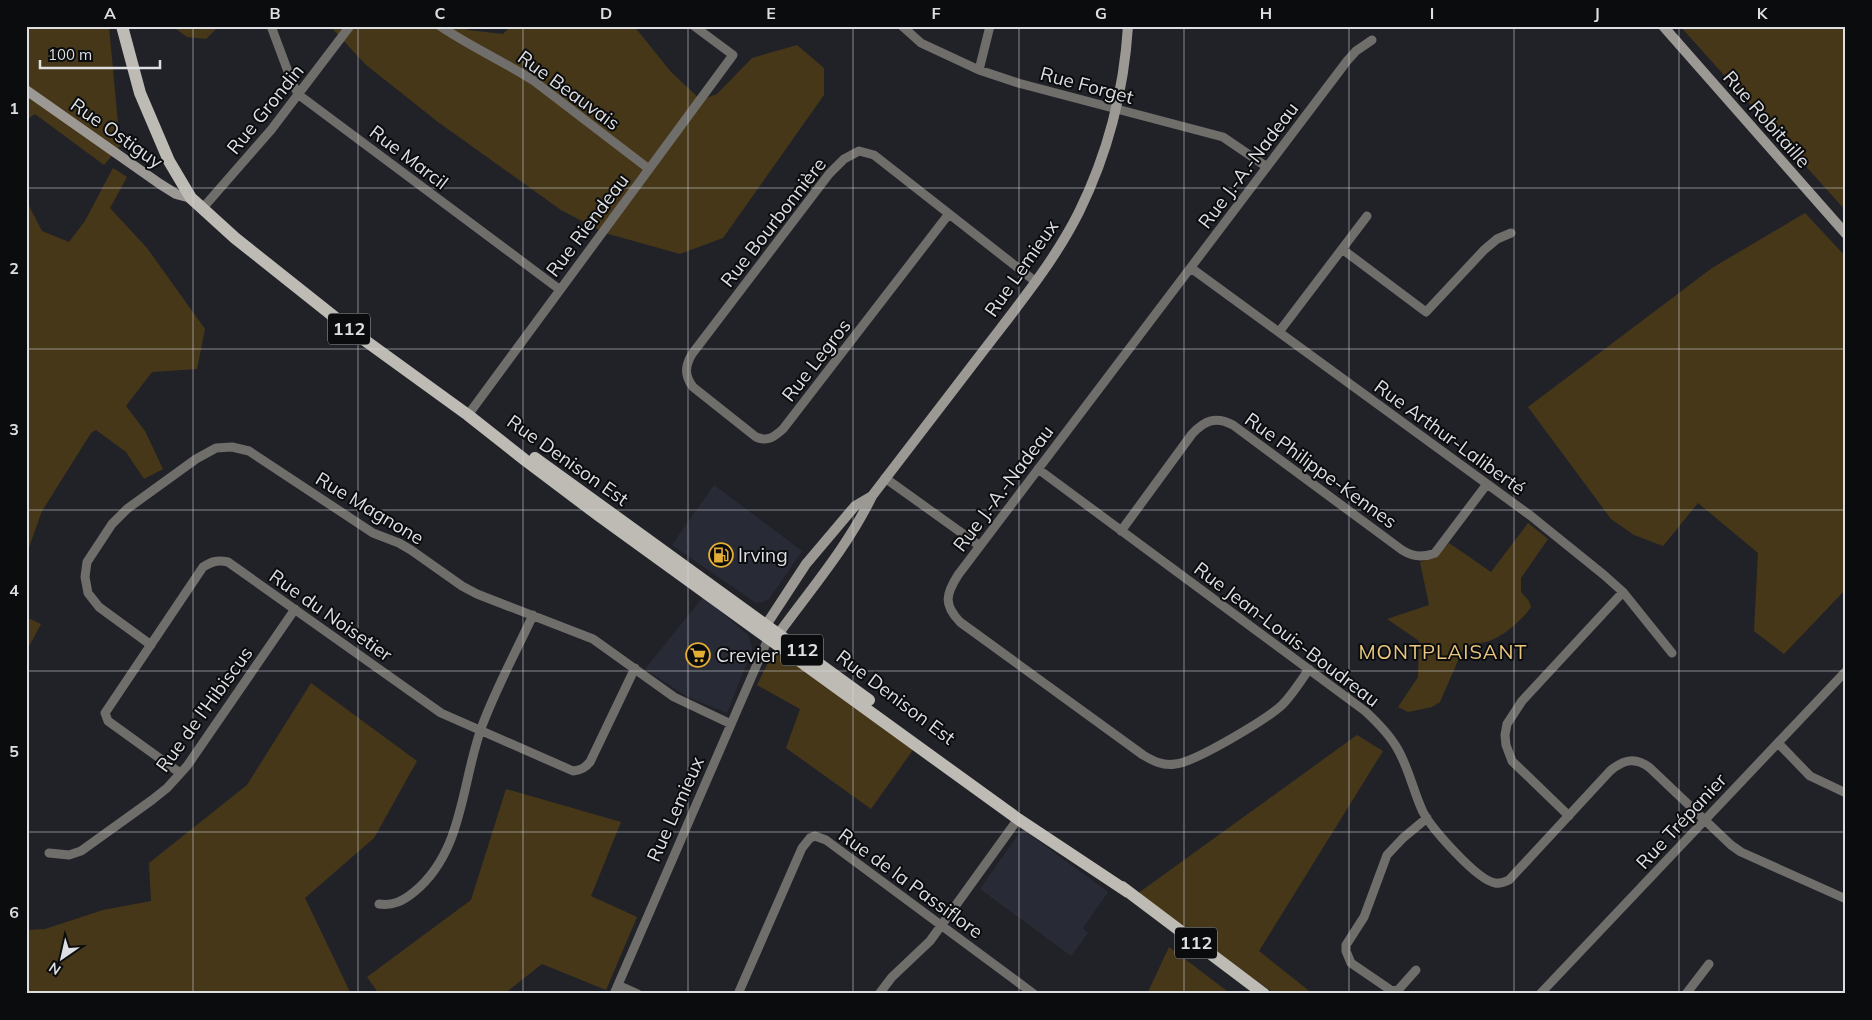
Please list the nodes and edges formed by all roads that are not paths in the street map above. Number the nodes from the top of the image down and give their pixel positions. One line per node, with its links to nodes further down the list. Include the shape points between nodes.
1 (122, 26): 17 (main road, Rue Denison Est / 112, via 149,117 169,161)
2 (271, 26): 13 (street, Rue Marcil)
3 (350, 26): 13 (street, Rue Grondin)
4 (440, 26): 16 (street, Rue Beauvais, via 534,81)
5 (694, 26): 16 (street, Rue Riendeau, via 733,55)
6 (902, 26): 11 (street, Rue Forget, via 921,43)
7 (990, 26): 11 (street)
8 (1128, 26): 14 (street, Rue Lemieux)
9 (1663, 26): 22 (street, Rue Robitaille)
10 (1372, 40): 15 (street, Rue J.-A.-Nadeau, via 1352,55)
11 (979, 70): 14 (street, Rue Forget)
12 (26, 90): 17 (street, Rue Ostiguy, via 160,184 176,194)
13 (299, 95): 18 (street, Rue Grondin); 26 (street, Rue Marcil)
14 (1116, 109): 15 (street, Rue Forget, via 1223,137); 25 (street, Rue Lemieux, via 1090,189 1062,243)
15 (1267, 167): 24 (street, Rue J.-A.-Nadeau)
16 (649, 169): 26 (street, Rue Riendeau)
17 (192, 198): 18 (main road, Rue Denison Est / 112)
18 (202, 209): 29 (main road, Rue Denison Est / 112, via 352,332)
19 (948, 215): 25 (street, Rue Bourbonnière); 28 (street, Rue Legros, via 776,435 766,440 756,437); 28 (street, Rue Bourbonnière, via 874,155 852,154 829,174 692,354 686,367)
20 (1367, 216): 23 (street)
21 (1512, 233): 23 (street, via 1496,239 1484,250 1426,312)
22 (1846, 234)
23 (1342, 249): 27 (street)
24 (1191, 268): 27 (street, Rue Arthur-Laliberté); 30 (street, Rue J.-A.-Nadeau)
25 (1036, 282): 31 (street, Rue Lemieux)
26 (559, 289): 29 (street, Rue Riendeau)
27 (1279, 332): 32 (street, Rue Arthur-Laliberté)
28 (688, 380)
29 (468, 415): 39 (main road, Rue Denison Est / 112, via 530,454); 40 (main road, Rue Denison Est, via 532,466)
30 (1038, 470): 34 (street, Rue Jean-Louis-Boudreau); 35 (street, Rue J.-A.-Nadeau)
31 (885, 478): 33 (street, Rue Lemieux); 35 (street)
32 (1487, 484): 34 (street, Rue Philippe-Kennes, via 1435,552 1416,557 1402,550 1233,425 1212,420 1192,434); 36 (street, Rue Arthur-Laliberté, via 1558,537)
33 (872, 496): 39 (street, Rue Lemieux, via 855,506 806,564); 40 (street, Rue Lemieux, via 860,520)
34 (1121, 531): 44 (street, Rue Jean-Louis-Boudreau)
35 (980, 546): 44 (street, Rue J.-A.-Nadeau, via 948,590 948,604 954,616 1135,750 1156,762 1178,764 1196,759 1284,703)
36 (1623, 592): 42 (street, Rue Arthur-Laliberté); 51 (street, via 1522,701 1507,724 1506,745 1512,761)
37 (295, 609): 41 (street, Rue du Noisetier, via 228,562 210,563 203,567); 47 (street, Rue du Noisetier, via 441,713); 49 (street, Rue de l'Hibiscus)
38 (533, 615): 41 (street, Rue Magnone, via 462,586 411,550 373,533 249,451 216,448 127,509 112,524 87,562 88,593 99,607); 43 (street, Rue Magnone, via 593,639); 47 (street)
39 (766, 624): 40 (main road, Rue Denison Est / 112)
40 (774, 636): 46 (street, Rue Lemieux); 53 (main road, Rue Denison Est); 56 (main road, Rue Denison Est / 112, via 1072,848)
41 (151, 645): 49 (street, Rue du Noisetier, via 105,713 108,722)
42 (1672, 653)
43 (635, 668): 46 (street, Rue Magnone, via 686,704); 47 (street, Rue du Noisetier, via 585,768 567,769)
44 (1309, 669): 52 (street, Rue Jean-Louis-Boudreau, via 1358,704 1389,737 1401,756)
45 (1846, 671): 48 (street, Rue Trépanier)
46 (731, 724): 62 (street, Rue Lemieux)
47 (480, 731): 58 (street, via 452,838 441,861 428,879 409,896 395,904)
48 (1778, 743): 50 (street, via 1810,776); 54 (street, Rue Trépanier)
49 (180, 773): 55 (street, Rue de l'Hibiscus, via 152,800 81,851 69,855)
50 (1846, 793)
51 (1569, 816): 52 (street, Rue Jean-Louis-Boudreau, via 1509,880 1499,884 1484,879 1440,837); 54 (street, Rue Jean-Louis-Boudreau, via 1610,771 1628,760 1650,768)
52 (1427, 818): 61 (street, via 1387,855 1364,917 1348,939 1346,951 1355,966 1392,991 1399,989)
53 (1018, 819): 56 (main road, Rue Denison Est); 59 (street)
54 (1705, 820): 57 (street, Rue Jean-Louis-Boudreau, via 1747,856); 68 (street, Rue Trépanier)
55 (49, 853)
56 (1128, 892): 67 (main road, Rue Denison Est / 112)
57 (1846, 899)
58 (379, 904)
59 (942, 925): 64 (street, Rue de la Passiflore, via 826,840 815,836 802,848); 65 (street); 66 (street, Rue de la Passiflore)
60 (1709, 964): 69 (street)
61 (1416, 970)
62 (616, 990): 63 (street)
63 (638, 994)
64 (738, 994)
65 (879, 994)
66 (1034, 994)
67 (1264, 994)
68 (1540, 994)
69 (1686, 994)

